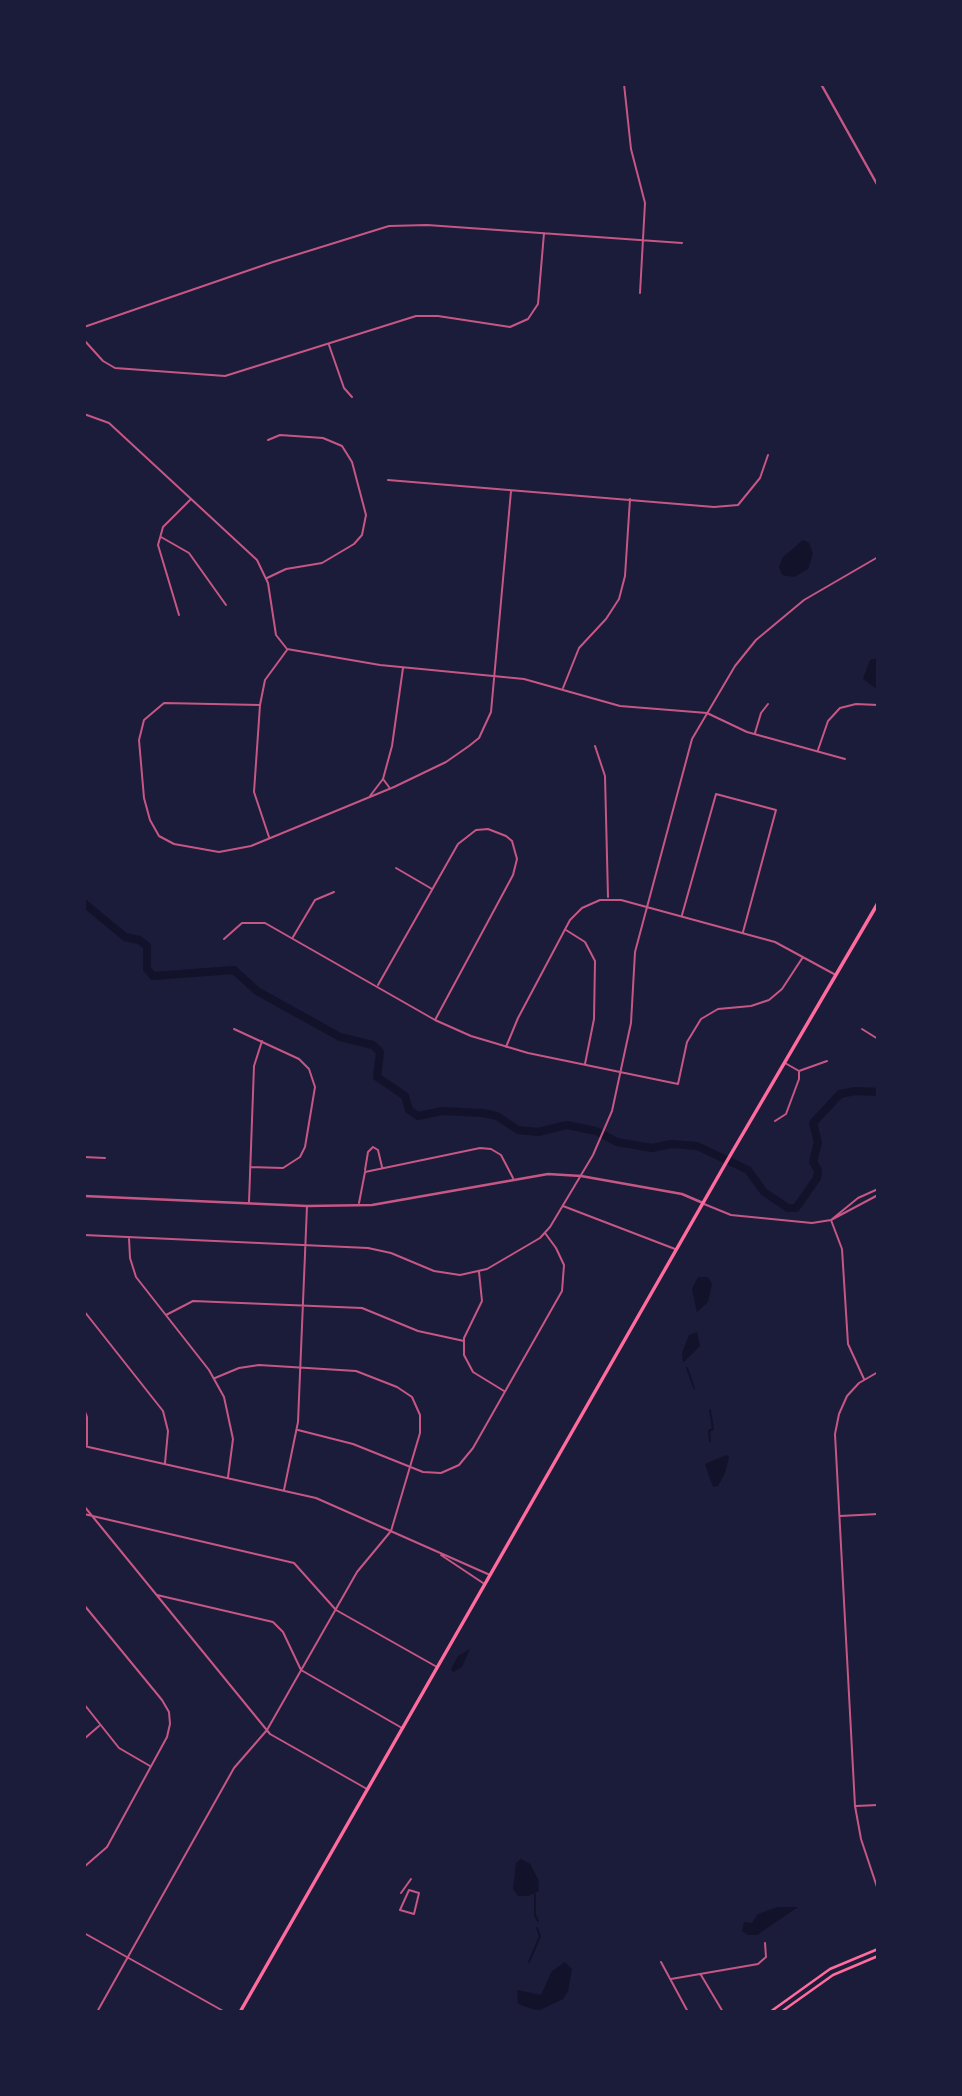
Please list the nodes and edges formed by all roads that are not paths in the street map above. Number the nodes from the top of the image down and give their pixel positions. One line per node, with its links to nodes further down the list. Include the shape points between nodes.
1 (624, 84): 5 (street, via 629,141 645,196)
2 (821, 84): 3 (street)
3 (878, 186)
4 (544, 233): 5 (street); 8 (street, via 417,224 379,228); 10 (street, via 539,300 523,322 502,328 422,316)
5 (643, 240): 6 (street); 7 (street)
6 (682, 243)
7 (640, 293)
8 (84, 327)
9 (84, 340): 10 (street, via 103,361 121,369 225,376)
10 (329, 344): 11 (street, via 344,388)
11 (352, 397)
12 (84, 414): 18 (street, via 109,424)
13 (268, 440): 21 (street, via 280,435 323,438 342,446 352,462 366,515 362,535 354,544 322,563 286,569)
14 (768, 455): 17 (street, via 760,478 738,505)
15 (388, 480): 16 (street)
16 (511, 491): 17 (street); 26 (street)
17 (630, 499): 27 (street, via 619,599 579,648)
18 (190, 500): 19 (street); 21 (street, via 246,549)
19 (160, 536): 22 (street, via 189,553); 23 (street, via 158,554)
20 (878, 557): 31 (street, via 811,596 767,630 744,653)
21 (267, 578): 24 (street, via 276,635)
22 (226, 605)
23 (179, 615)
24 (287, 649): 25 (street); 29 (street, via 265,680)
25 (403, 667): 26 (street); 36 (street)
26 (495, 675): 27 (street); 37 (street, via 491,712 479,738 458,755)
27 (562, 689): 31 (street, via 620,706)
28 (768, 704): 32 (street)
29 (260, 705): 39 (street, via 254,792); 39 (street, via 164,703 144,720 139,760 144,798 159,836 174,844 219,852)
30 (878, 705): 34 (street, via 840,708 828,721)
31 (708, 713): 32 (street); 45 (street, via 686,754)
32 (755, 734): 34 (street)
33 (595, 746): 43 (street, via 604,769)
34 (818, 751): 35 (street)
35 (845, 759)
36 (383, 779): 37 (street); 38 (street)
37 (394, 787): 38 (street)
38 (370, 796): 39 (street)
39 (269, 837)
40 (396, 868): 41 (street)
41 (433, 890): 53 (street); 54 (street, via 465,837 476,830 488,829 512,841 517,859 513,875)
42 (334, 892): 49 (street, via 316,900)
43 (608, 898): 45 (street); 47 (street, via 582,908)
44 (878, 903): 52 (main road)
45 (646, 907): 46 (street); 64 (street, via 635,951 632,1015)
46 (682, 916): 48 (street); 48 (street, via 716,794 776,810)
47 (565, 930): 59 (street); 62 (street, via 585,942 595,961 594,1019)
48 (743, 933): 51 (street, via 780,944)
49 (292, 938): 50 (street, via 252,921 236,926); 53 (street)
50 (224, 939)
51 (803, 957): 52 (street); 64 (street, via 769,1000 718,1009 701,1019 687,1042 678,1084)
52 (835, 975): 61 (main road)
53 (377, 986): 54 (street)
54 (435, 1020): 59 (street)
55 (862, 1028): 57 (street)
56 (234, 1029): 58 (street)
57 (878, 1039)
58 (262, 1041): 68 (street, via 254,1066); 68 (street, via 304,1064 312,1075 315,1094 300,1157 283,1168)
59 (506, 1048): 62 (street)
60 (827, 1061): 63 (street)
61 (784, 1062): 63 (street); 77 (main road)
62 (584, 1065): 64 (street)
63 (799, 1071): 65 (street, via 786,1114)
64 (621, 1072): 71 (street, via 606,1130)
65 (775, 1121)
66 (84, 1157): 67 (street)
67 (105, 1158)
68 (250, 1167): 76 (street)
69 (382, 1168): 70 (street); 70 (street, via 373,1147); 72 (street, via 486,1148 501,1155)
70 (365, 1172): 79 (street)
71 (580, 1176): 72 (street); 77 (street, via 689,1196); 80 (street)
72 (513, 1178): 79 (street)
73 (878, 1189): 81 (street)
74 (878, 1195): 81 (street)
75 (84, 1196): 76 (street)
76 (248, 1203): 78 (street)
77 (703, 1203): 81 (street, via 731,1215 812,1223); 86 (main road)
78 (307, 1206): 79 (street); 85 (street)
79 (359, 1206)
80 (562, 1206): 82 (street); 86 (street)
81 (831, 1220): 95 (street, via 842,1249 849,1350)
82 (545, 1233): 87 (street); 96 (street, via 562,1258 564,1284)
83 (84, 1235): 84 (street)
84 (129, 1237): 85 (street); 90 (street, via 133,1270)
85 (306, 1245): 87 (street, via 376,1249 445,1274); 88 (street)
86 (676, 1250): 111 (main road)
87 (479, 1272): 91 (street, via 482,1301)
88 (303, 1306): 90 (street, via 193,1301); 91 (street, via 369,1310 418,1331); 92 (street)
89 (84, 1311): 100 (street, via 163,1411 168,1431)
90 (166, 1315): 94 (street)
91 (464, 1341): 96 (street, via 473,1372)
92 (301, 1367): 94 (street, via 252,1365); 98 (street); 101 (street, via 356,1371 412,1397 421,1427)
93 (878, 1372): 95 (street)
94 (215, 1378): 102 (street, via 231,1422)
95 (864, 1380): 108 (street, via 847,1396 836,1421)
96 (505, 1392): 101 (street, via 459,1465 436,1474)
97 (84, 1409): 99 (street)
98 (298, 1430): 101 (street, via 353,1444); 103 (street)
99 (85, 1446): 100 (street)
100 (165, 1464): 102 (street)
101 (410, 1468): 109 (street)
102 (228, 1478): 103 (street)
103 (284, 1491): 109 (street, via 322,1501)
104 (84, 1506): 107 (street)
105 (84, 1514): 107 (street)
106 (878, 1514): 108 (street)
107 (92, 1516): 113 (street); 115 (street, via 288,1560)
108 (839, 1516): 126 (street)
109 (391, 1531): 110 (street); 115 (street, via 358,1572)
110 (440, 1555): 111 (street); 112 (street)
111 (491, 1575): 112 (main road)
112 (486, 1585): 116 (main road)
113 (157, 1595): 117 (street, via 273,1622 283,1632); 121 (street)
114 (84, 1605): 123 (street, via 169,1712 169,1730)
115 (336, 1610): 116 (street); 117 (street)
116 (438, 1668): 120 (main road)
117 (301, 1670): 120 (street); 121 (street)
118 (84, 1704): 119 (street)
119 (101, 1724): 122 (street); 123 (street, via 124,1752)
120 (403, 1729): 124 (main road)
121 (267, 1730): 124 (street); 136 (street, via 234,1768)
122 (84, 1739)
123 (151, 1767): 127 (street, via 107,1847)
124 (368, 1790): 142 (main road)
125 (878, 1805): 126 (street)
126 (855, 1806): 129 (street)
127 (84, 1867)
128 (411, 1879): 131 (street)
129 (878, 1890)
130 (419, 1893): 130 (street, via 414,1914 400,1910 409,1890)
131 (401, 1894)
132 (84, 1933): 136 (street)
133 (765, 1943): 138 (street, via 766,1956 758,1964)
134 (878, 1949): 145 (main road, via 830,1969)
135 (878, 1956): 146 (main road, via 833,1975)
136 (129, 1958): 140 (street); 141 (street)
137 (661, 1962): 139 (street)
138 (701, 1975): 139 (street); 144 (street)
139 (671, 1979): 143 (street)
140 (97, 2012)
141 (225, 2012)
142 (240, 2012)
143 (688, 2012)
144 (723, 2012)
145 (770, 2012)
146 (781, 2012)

